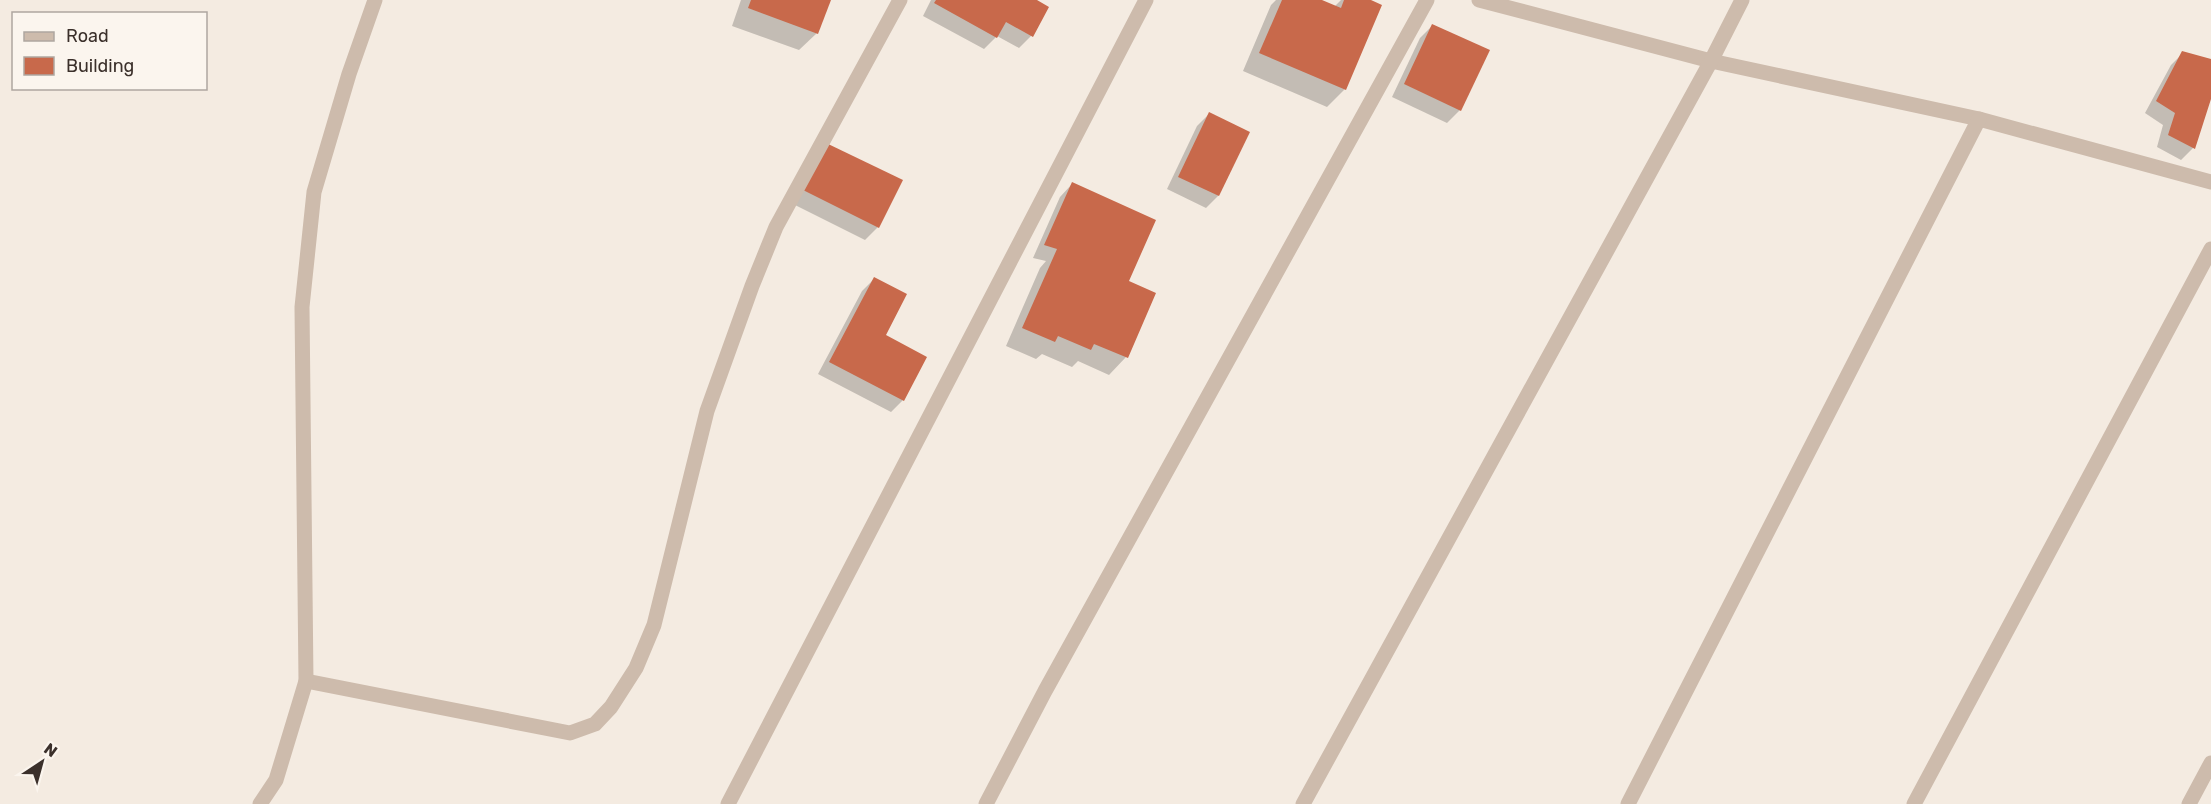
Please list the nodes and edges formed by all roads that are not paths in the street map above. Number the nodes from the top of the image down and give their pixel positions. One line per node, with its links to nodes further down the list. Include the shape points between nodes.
1 (375, 0): 11 (street, via 314,192 302,307)
2 (900, 0): 11 (street, via 776,227 707,411 654,625 636,668 611,707 595,724 570,733)
3 (1146, 0): 14 (street)
4 (1427, 0): 15 (street)
5 (1479, 0): 7 (street)
6 (1742, 0): 7 (street)
7 (1712, 61): 8 (street); 16 (street)
8 (1979, 119): 9 (street); 17 (street)
9 (2211, 182)
10 (2211, 249): 18 (street)
11 (306, 681): 13 (street, via 276,780)
12 (2211, 763): 19 (street)
13 (260, 804)
14 (728, 804)
15 (986, 804)
16 (1303, 804)
17 (1628, 804)
18 (1914, 804)
19 (2189, 804)

